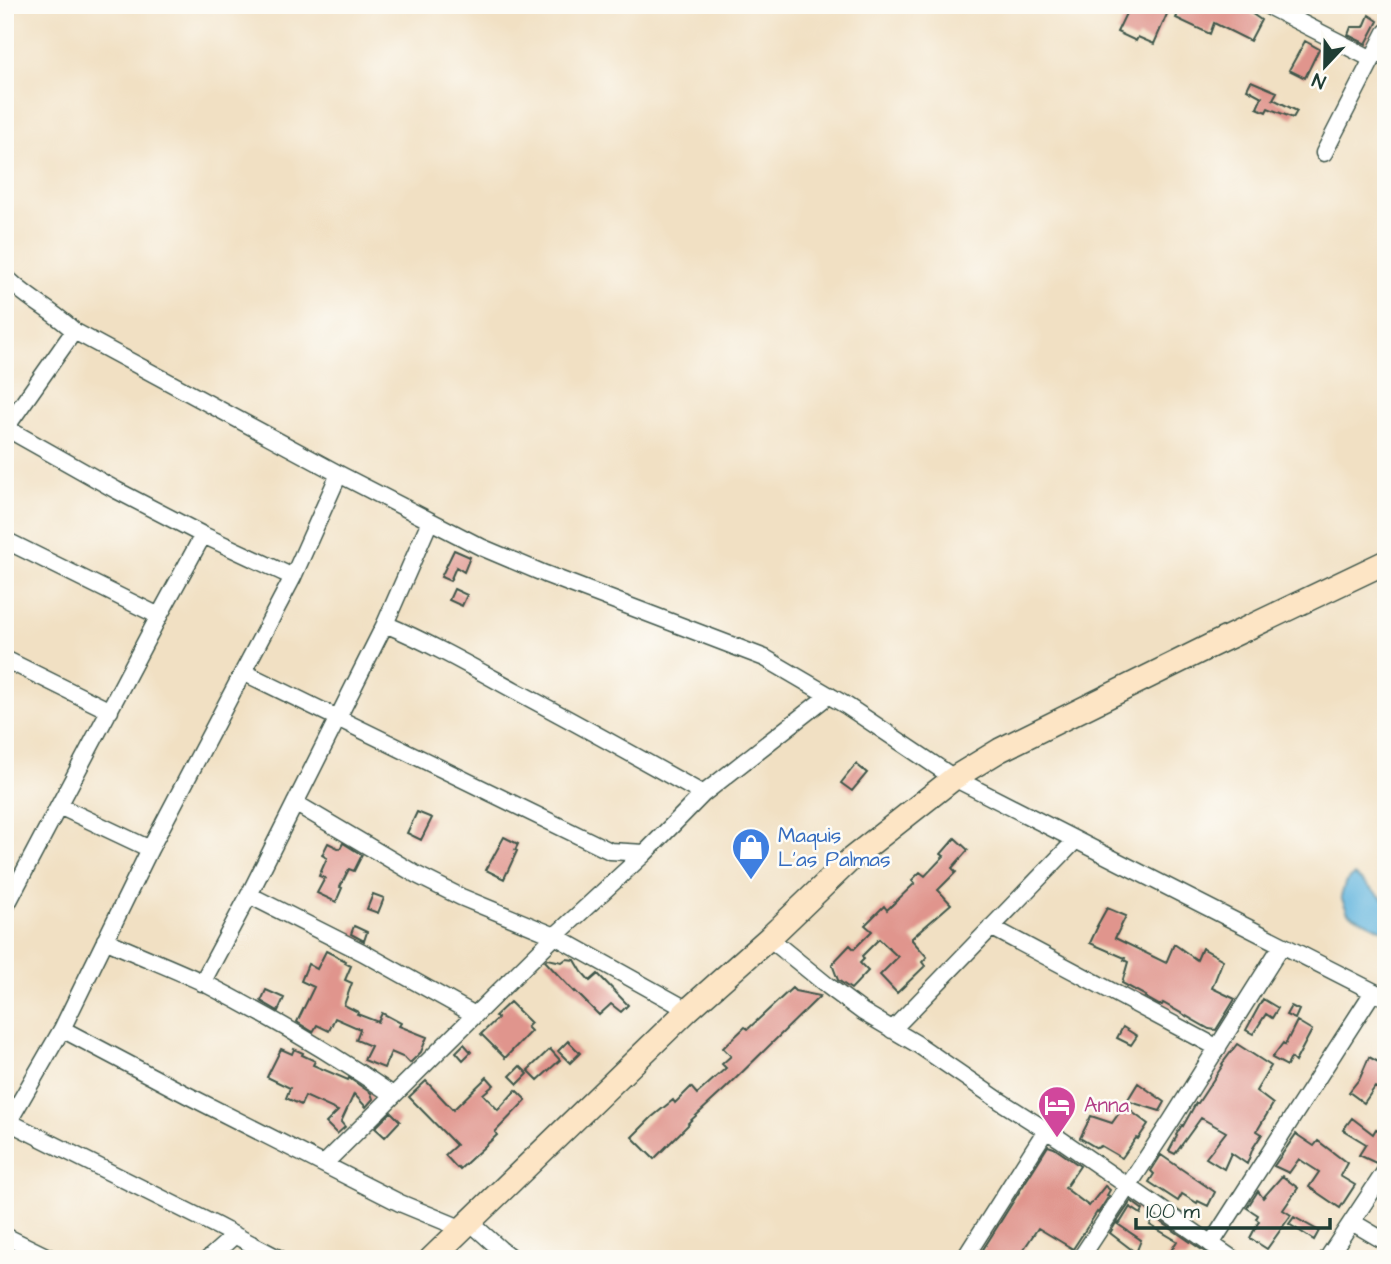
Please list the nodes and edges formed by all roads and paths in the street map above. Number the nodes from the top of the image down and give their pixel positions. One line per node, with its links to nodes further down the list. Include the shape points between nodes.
1 (1266, 5): 3 (street)
2 (1386, 32): 3 (street)
3 (1372, 59): 4 (street)
4 (1324, 153)
5 (5, 276): 6 (street)
6 (74, 331): 7 (street); 8 (street)
7 (6, 429): 10 (street)
8 (339, 474): 9 (street); 13 (street)
9 (430, 521): 15 (street); 18 (street, via 545,574 765,658)
10 (204, 535): 13 (street); 14 (street)
11 (5, 540): 14 (street)
12 (1386, 562): 21 (street, via 1000,750)
13 (293, 577): 17 (street)
14 (159, 616): 19 (street)
15 (385, 624): 20 (street); 22 (street)
16 (5, 659): 19 (street)
17 (243, 673): 20 (street); 26 (street)
18 (829, 695): 21 (street); 22 (street)
19 (110, 711): 24 (street)
20 (338, 718): 23 (street); 27 (street)
21 (954, 778): 25 (street); 35 (street, via 850,860)
22 (703, 794): 28 (street)
23 (295, 803): 31 (street); 34 (street, via 417,875)
24 (59, 806): 26 (street); 30 (street)
25 (1075, 841): 33 (street); 37 (street)
26 (150, 849): 36 (street)
27 (610, 851): 28 (street); 29 (street)
28 (645, 853): 29 (street)
29 (614, 882): 34 (street)
30 (9, 891): 32 (street)
31 (249, 895): 38 (street); 41 (street)
32 (5, 908)
33 (991, 927): 43 (street); 44 (street)
34 (555, 936): 40 (street); 41 (street)
35 (769, 938): 40 (street); 43 (street)
36 (105, 940): 38 (street); 42 (street)
37 (1282, 945): 39 (street); 44 (street)
38 (202, 983): 45 (street, via 350,1065)
39 (1380, 995): 56 (street)
40 (688, 1010): 52 (street)
41 (475, 1015): 45 (street)
42 (62, 1029): 46 (street); 48 (street)
43 (892, 1030): 47 (street)
44 (1218, 1048): 50 (street)
45 (393, 1095): 48 (street)
46 (6, 1122): 54 (street)
47 (1046, 1130): 50 (street); 62 (street)
48 (324, 1164): 52 (street, via 400,1203)
49 (1386, 1170): 51 (street)
50 (1128, 1186): 56 (street); 63 (street)
51 (1352, 1222): 55 (street); 65 (street)
52 (466, 1225): 60 (street); 61 (street)
53 (5, 1236): 57 (street)
54 (235, 1236): 58 (street); 59 (street)
55 (1386, 1242)
56 (1211, 1244): 64 (street)
57 (52, 1259)
58 (208, 1259)
59 (279, 1259)
60 (431, 1259)
61 (513, 1259)
62 (964, 1259)
63 (1080, 1259)
64 (1233, 1259)
65 (1326, 1259)

